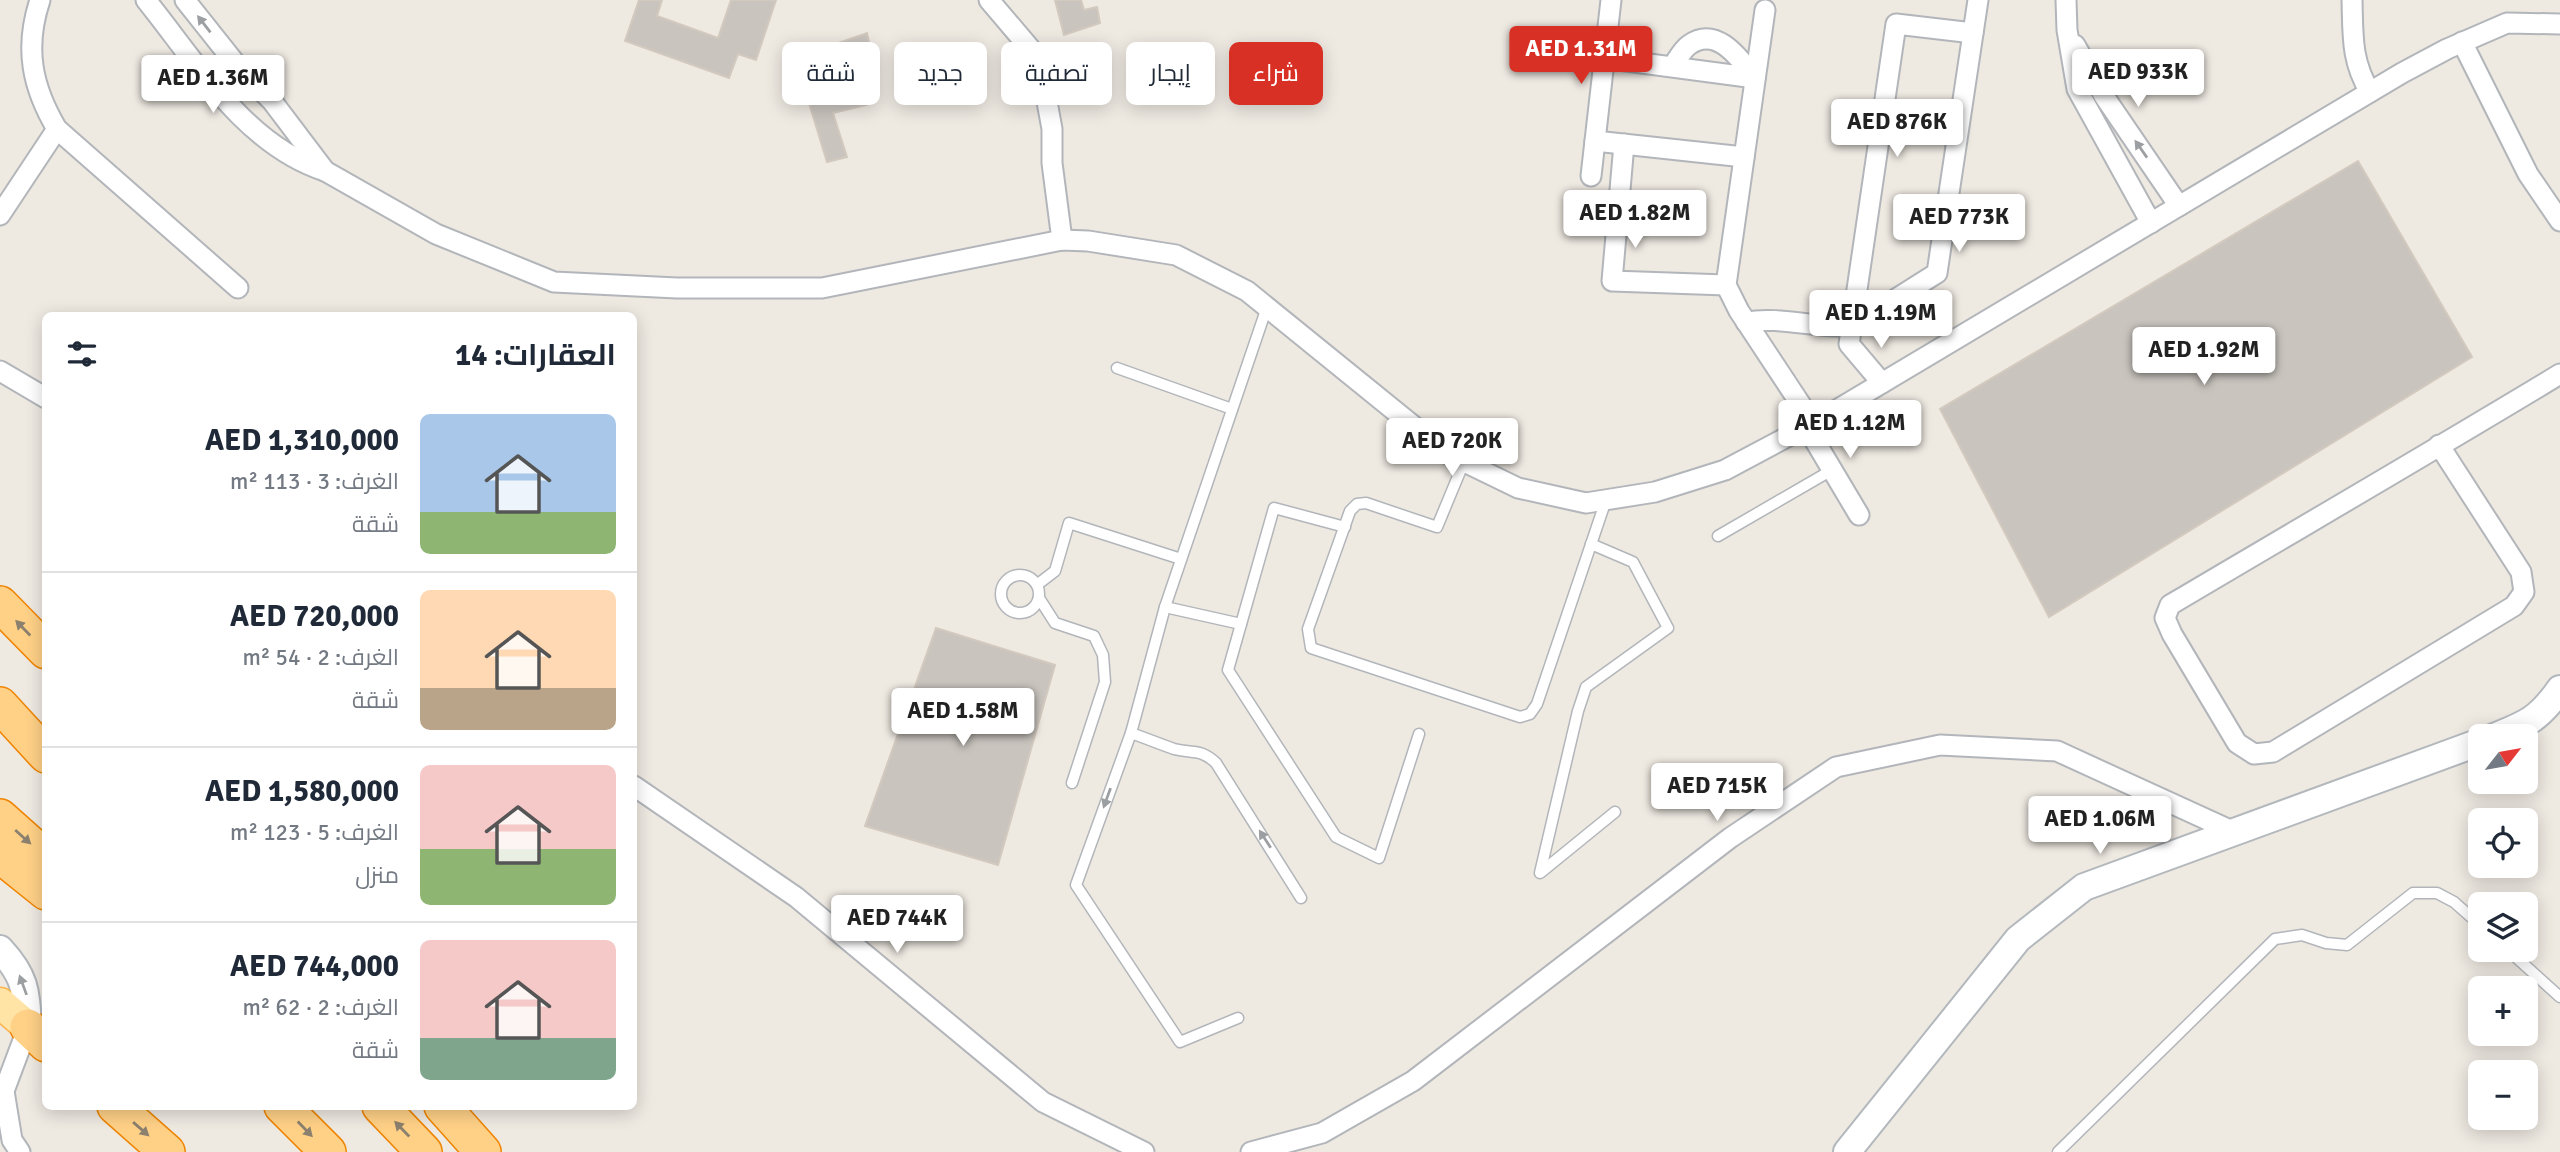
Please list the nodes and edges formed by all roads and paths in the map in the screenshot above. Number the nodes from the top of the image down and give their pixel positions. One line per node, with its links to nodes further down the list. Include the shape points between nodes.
1 (146, 0): 22 (street, via 236,111 269,140)
2 (185, 0): 22 (street, one-way to 2)
3 (989, 0): 28 (street, via 1037,62 1052,129)
4 (1611, 0): 14 (street)
5 (1978, 0): 12 (street)
6 (2066, 0): 11 (street)
7 (2352, 0): 17 (street, via 2354,53)
8 (40, 1): 18 (street, via 32,34 32,69 42,103)
9 (1765, 10): 16 (street)
10 (2560, 24): 13 (street, via 2507,23)
11 (2067, 30): 24 (street, one-way to 11, via 2104,96); 27 (street, via 2077,89)
12 (1973, 33): 33 (street, via 1937,273); 33 (street, via 1896,24)
13 (2462, 43): 17 (street); 26 (street, via 2528,174)
14 (1604, 58): 15 (street); 19 (street)
15 (1672, 67): 16 (street); 16 (street, via 1688,46 1717,40)
16 (1755, 78): 21 (street)
17 (2370, 92): 24 (street)
18 (57, 129): 25 (street); 30 (street)
19 (1595, 141): 20 (street); 23 (street)
20 (1624, 144): 21 (street); 29 (street, via 1612,281)
21 (1744, 157): 29 (street)
22 (325, 171): 28 (street, via 436,234 554,282 822,288)
23 (1591, 176)
24 (2179, 206): 27 (street)
25 (0, 215)
26 (2560, 221)
27 (2151, 223): 37 (street)
28 (1062, 240): 31 (street, via 1176,255 1247,291)
29 (1726, 285): 32 (street)
30 (238, 288)
31 (1267, 307): 39 (lane); 42 (street, via 1448,454)
32 (1746, 322): 33 (street, via 1766,319); 40 (street)
33 (1853, 326): 37 (street, via 1850,344)
34 (1117, 368): 39 (lane)
35 (0, 371): 38 (street)
36 (2560, 374): 41 (street)
37 (1882, 383): 40 (street)
38 (42, 396)
39 (1232, 409): 49 (lane)
40 (1810, 424): 43 (street); 44 (street, via 1725,470 1655,492)
41 (2439, 445): 41 (street, via 2171,605 2165,618 2172,634 2237,743 2253,754 2273,752 2514,606 2524,592 2521,572)
42 (1464, 462): 44 (street, via 1518,488 1586,503); 46 (lane, via 1437,527 1366,503 1350,511)
43 (1832, 470): 45 (street); 47 (lane)
44 (1606, 500): 48 (lane)
45 (1859, 515)
46 (1345, 527): 48 (lane, via 1308,629 1311,648 1520,717 1530,714 1537,704); 54 (lane, via 1274,508)
47 (1717, 536)
48 (1591, 544): 67 (lane, via 1633,562 1668,628 1587,687 1541,873)
49 (1181, 559): 50 (lane, via 1069,523 1055,571); 53 (lane)
50 (1038, 584): 51 (lane); 51 (lane, via 1026,575 1012,577 1001,590 1003,605 1022,612)
51 (1040, 598): 65 (lane, via 1055,623 1094,636 1103,654 1105,682)
52 (0, 604): 55 (highway, one-way to 52)
53 (1165, 607): 54 (lane); 60 (lane)
54 (1241, 624): 61 (lane, via 1228,670 1336,837 1379,858)
55 (42, 648)
56 (2560, 689): 58 (street)
57 (0, 705): 63 (highway)
58 (2527, 724)
59 (0, 729): 64 (highway)
60 (1130, 733): 73 (lane, one-way to 60, via 1208,755); 79 (lane, one-way to 79, via 1076,885 1180,1042)
61 (1419, 734)
62 (2468, 746): 69 (street)
63 (42, 751)
64 (42, 765)
65 (1072, 783)
66 (637, 788): 91 (street, via 796,897 1043,1102)
67 (1615, 812)
68 (0, 817): 70 (highway, one-way to 70)
69 (2234, 832): 92 (street, via 2057,751 1940,745 1836,768 1730,838 1413,1081 1322,1133); 93 (street, via 2084,887 2018,939)
70 (42, 854)
71 (0, 855): 72 (highway)
72 (42, 889)
73 (1301, 898)
74 (2468, 914): 94 (lane, via 2437,893 2413,893 2347,945 2302,935 2274,939)
75 (0, 949): 80 (street, one-way to 75, via 26,991 14,964)
76 (2521, 962): 77 (lane)
77 (2560, 997)
78 (0, 1003): 80 (main road)
79 (1238, 1018)
80 (36, 1036): 81 (street)
81 (2, 1092): 86 (street, via 12,1140)
82 (120, 1110): 87 (highway, one-way to 87)
83 (286, 1110): 88 (highway, one-way to 88)
84 (384, 1110): 89 (highway, one-way to 84)
85 (446, 1110): 90 (highway)
86 (20, 1152)
87 (167, 1152)
88 (328, 1152)
89 (424, 1152)
90 (483, 1152)
91 (1144, 1152)
92 (1251, 1152)
93 (1847, 1152)
94 (2058, 1152)

